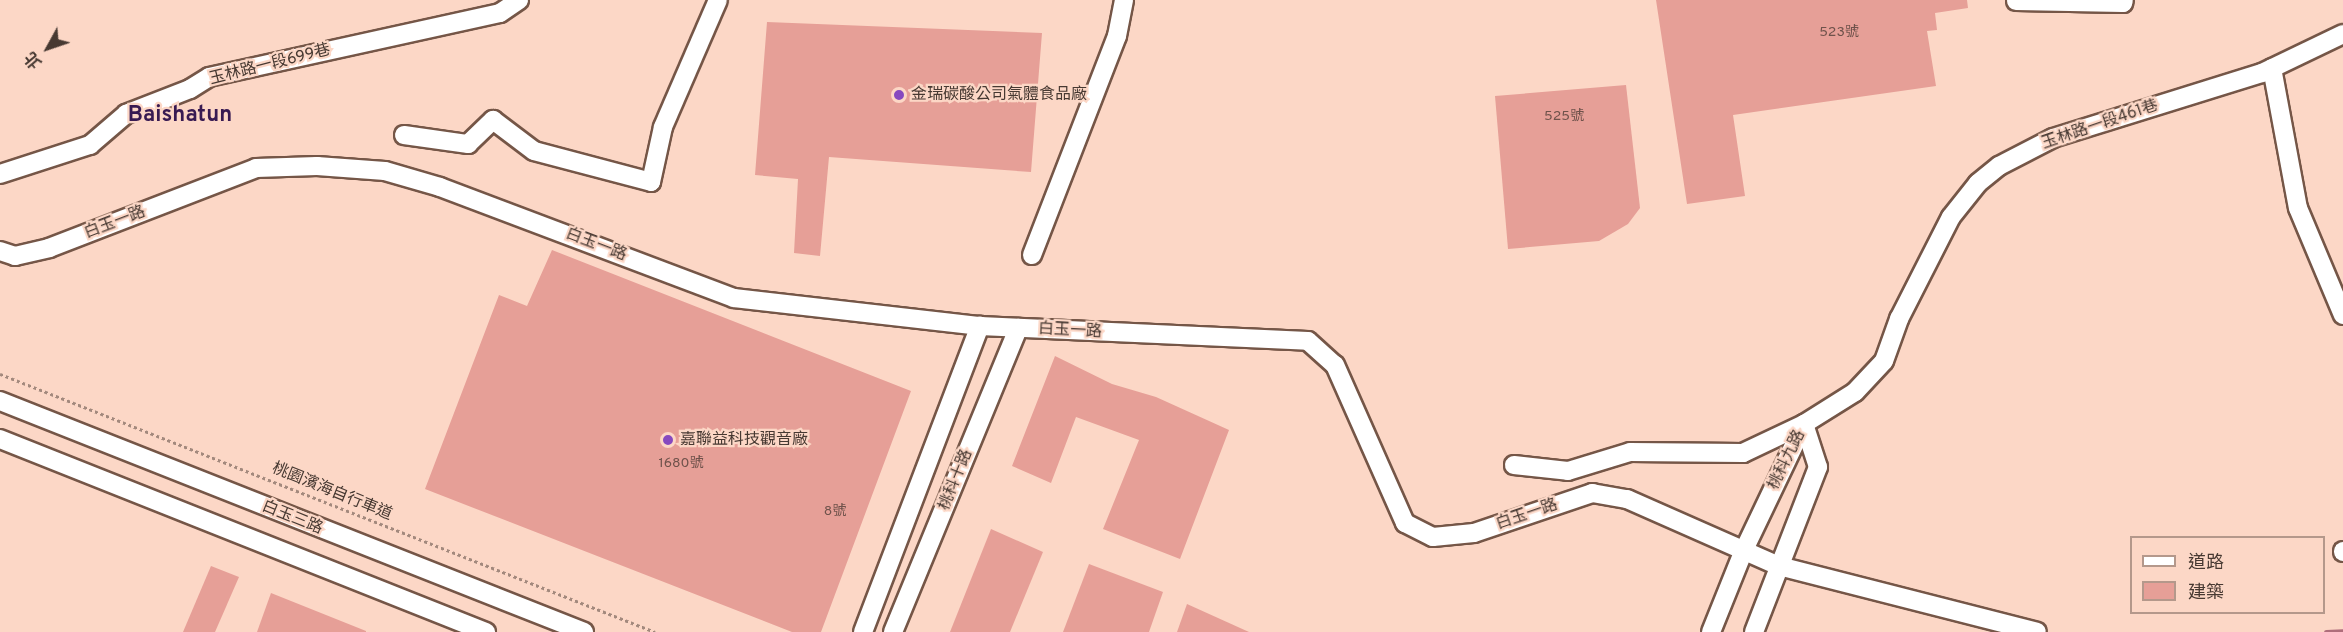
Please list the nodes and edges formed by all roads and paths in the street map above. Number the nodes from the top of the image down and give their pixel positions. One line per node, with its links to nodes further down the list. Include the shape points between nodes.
1 (519, 0): 9 (street, 玉林路一段699巷, via 500,13 209,77 190,89 126,114 90,145)
2 (718, 0): 8 (street, via 663,127 651,182 534,151 493,120 468,144)
3 (1124, 0): 11 (street, via 1118,36)
4 (2124, 0): 5 (street)
5 (2016, 1)
6 (2343, 33): 7 (street, 玉林路一段461巷)
7 (2272, 68): 12 (street, via 2298,208); 17 (street, 玉林路一段461巷, via 2054,138 1999,166 1978,183 1951,217 1899,319 1884,361 1855,392)
8 (404, 135)
9 (0, 174)
10 (0, 251): 13 (street, 白玉一路, via 15,256 49,248 256,168 317,166 374,170 440,187 734,298)
11 (1032, 255)
12 (2343, 315)
13 (980, 326): 14 (street, 白玉一路); 25 (street, 桃科十路)
14 (1018, 328): 20 (street, 白玉一路, via 1308,341 1335,365 1405,522 1433,537 1474,533 1592,494 1627,499); 26 (street, 桃科十路)
15 (0, 374): 24 (path, 桃園濱海自行車道)
16 (0, 401): 23 (street, 白玉三路)
17 (1804, 424): 19 (street, 玉林路一段461巷, via 1743,453 1630,452 1568,471); 20 (street, 桃科九路); 21 (street, 桃科九路, via 1818,467)
18 (0, 439): 22 (street, 白玉三路)
19 (1514, 465)
20 (1744, 550): 21 (street, 白玉一路); 27 (street, 桃科九路)
21 (1779, 566): 28 (street, 桃科九路); 29 (street, 白玉一路)
22 (486, 632)
23 (584, 632)
24 (655, 632)
25 (863, 632)
26 (893, 632)
27 (1712, 632)
28 (1754, 632)
29 (2037, 632)

